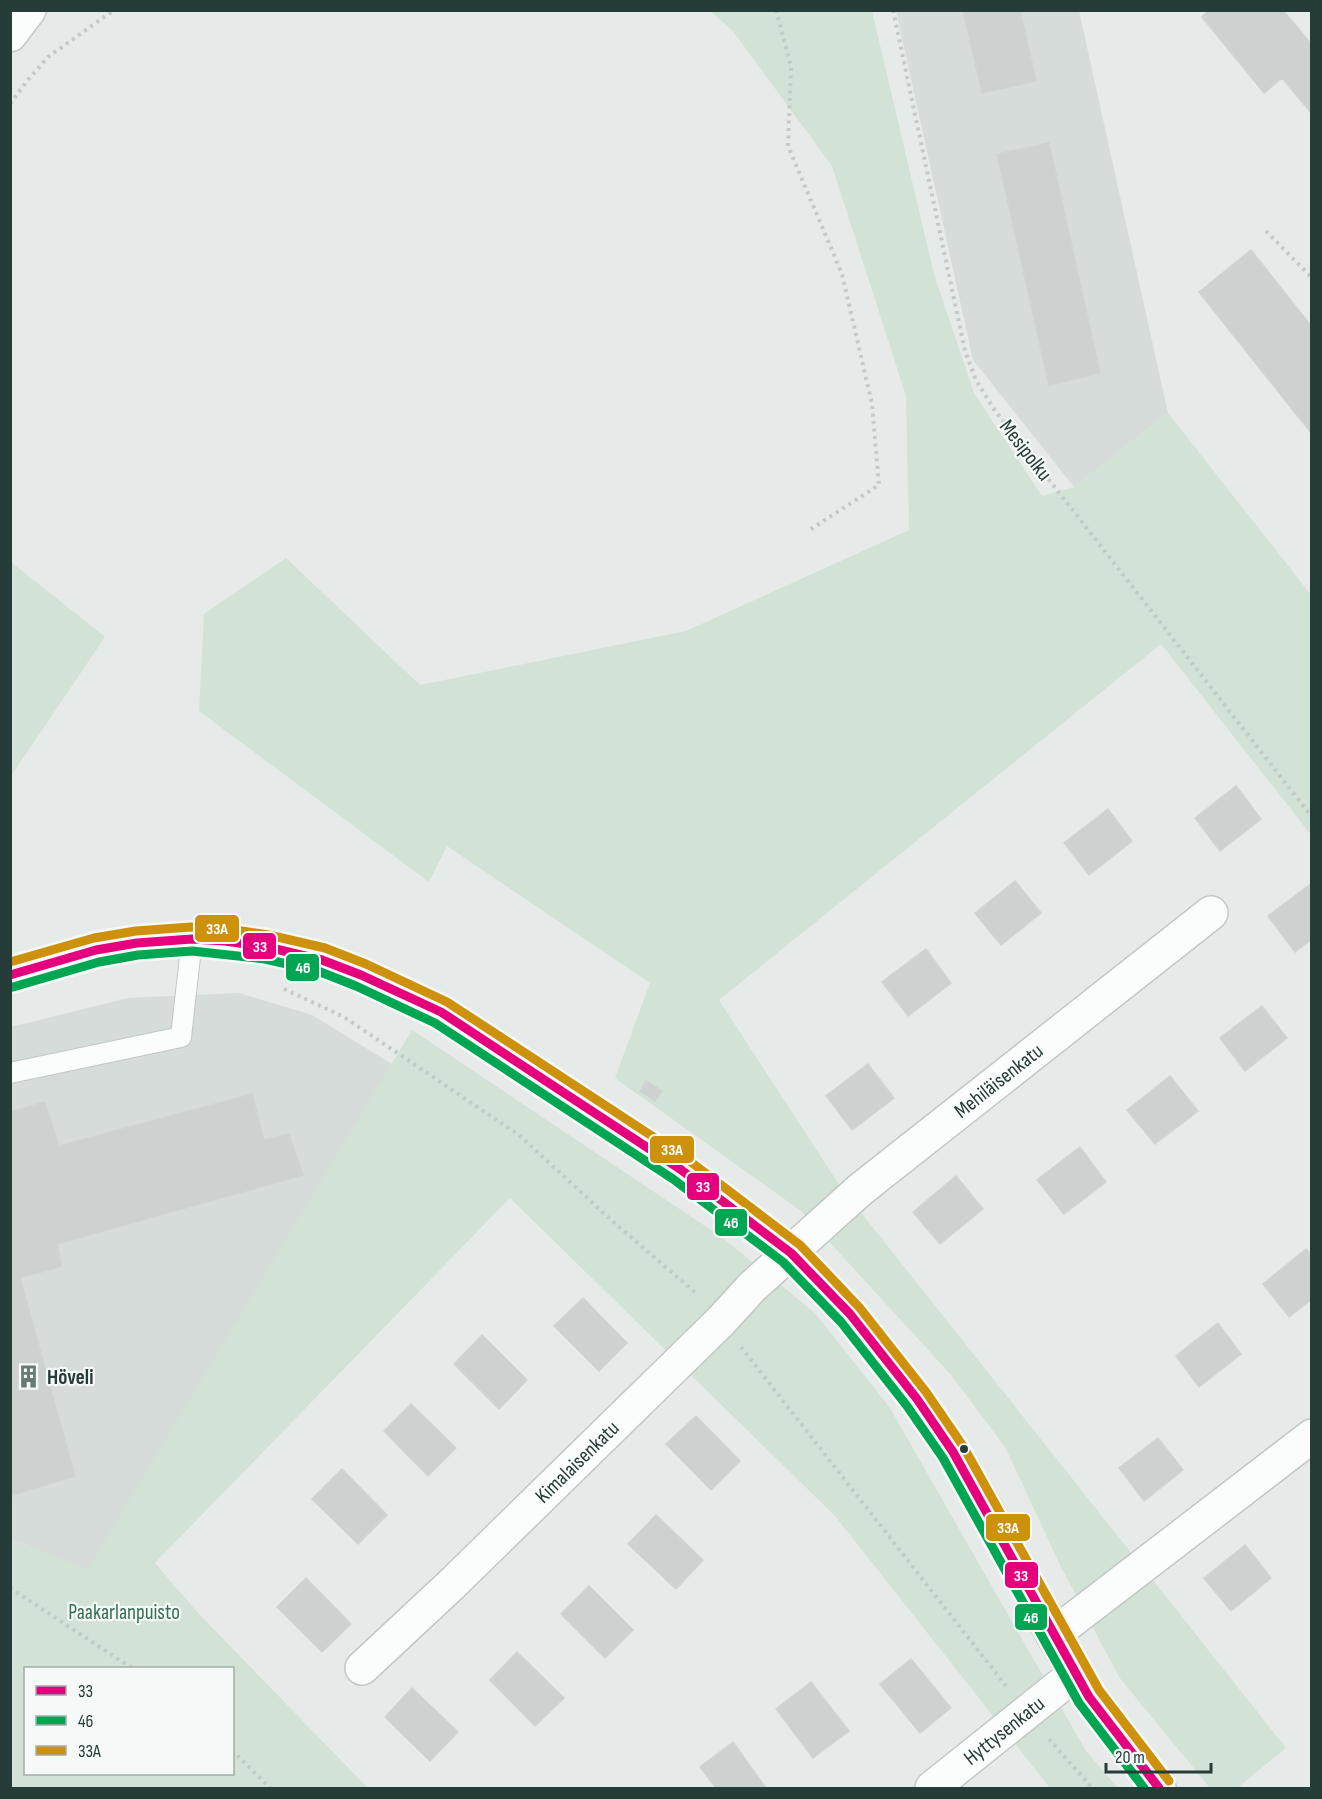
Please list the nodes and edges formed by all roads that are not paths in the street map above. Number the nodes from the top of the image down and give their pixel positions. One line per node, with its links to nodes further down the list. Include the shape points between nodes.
1 (29, 10): 2 (street)
2 (10, 35)
3 (1211, 913): 7 (street, Mehiläisenkatu, via 861,1189)
4 (192, 939): 5 (street, via 96,950); 6 (lane, via 181,1037); 7 (street, via 267,947 322,960 441,1012 680,1169)
5 (10, 975)
6 (10, 1073)
7 (791, 1253): 9 (street, via 850,1314 917,1399 953,1452); 10 (street, Kimalaisenkatu)
8 (1311, 1436): 9 (street)
9 (1053, 1635): 11 (street)
10 (362, 1668)
11 (1076, 1673): 12 (street, Hyttysenkatu); 13 (street, via 1089,1697)
12 (932, 1788)
13 (1159, 1788)

